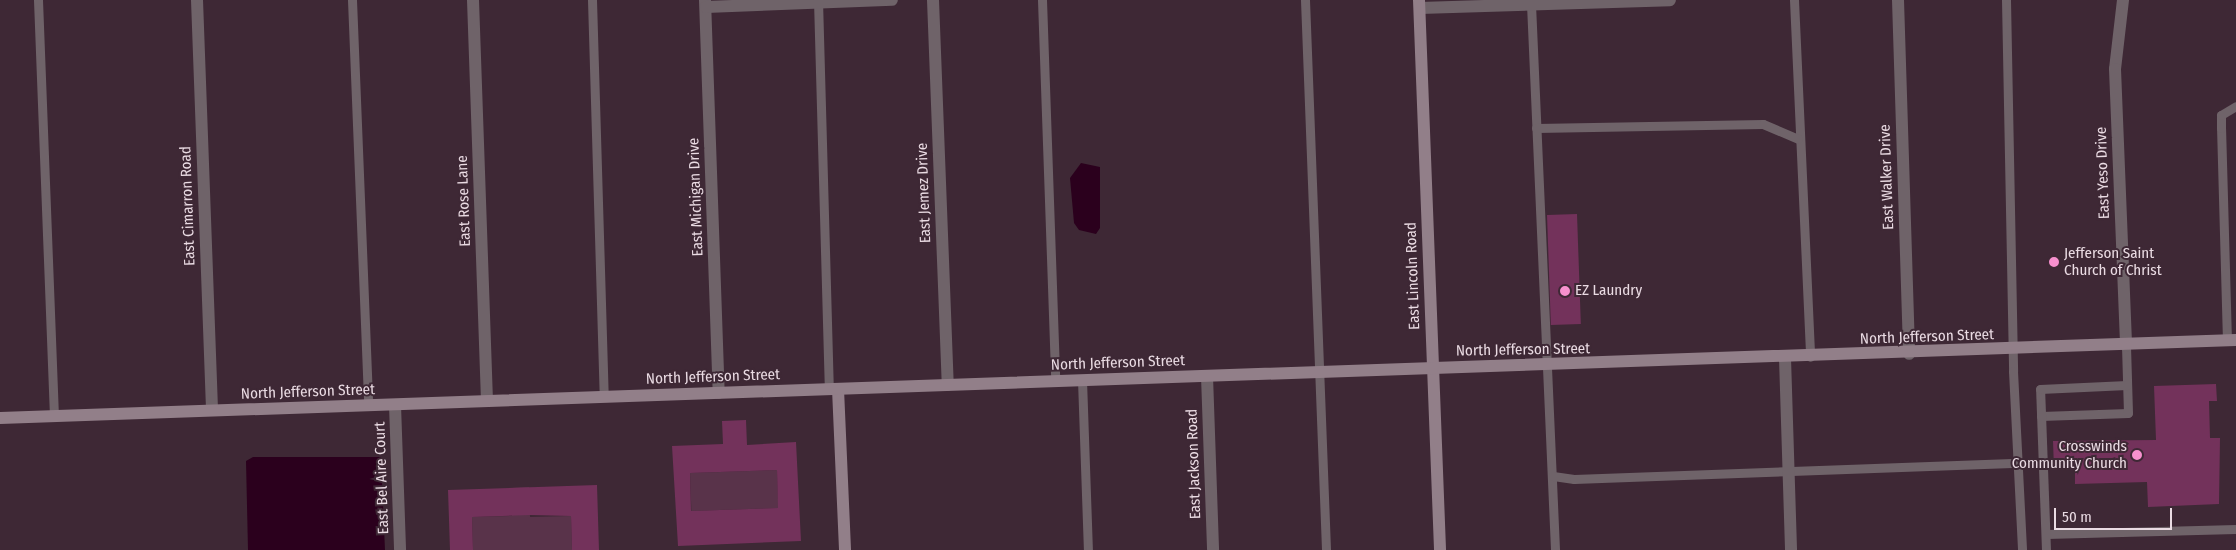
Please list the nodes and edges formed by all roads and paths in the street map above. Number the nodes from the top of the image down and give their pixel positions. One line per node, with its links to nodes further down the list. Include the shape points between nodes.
1 (38, 0): 43 (lane)
2 (197, 0): 42 (street, East Cimarron Road)
3 (352, 0): 41 (lane)
4 (473, 0): 39 (street, East Rose Lane)
5 (592, 0): 38 (lane)
6 (892, 0): 15 (street)
7 (932, 0): 34 (street, East Jemez Drive)
8 (1042, 0): 33 (lane)
9 (1305, 0): 30 (lane)
10 (1670, 0): 18 (street)
11 (1794, 0): 21 (lane)
12 (1898, 0): 25 (street, East Walker Drive)
13 (2006, 0): 24 (lane)
14 (2123, 0): 23 (street, East Yeso Drive, via 2114,69)
15 (818, 1): 16 (street); 36 (lane)
16 (706, 3): 37 (street, East Michigan Drive)
17 (1419, 4): 18 (street); 29 (street, East Lincoln Road)
18 (1531, 4): 20 (lane)
19 (2236, 106): 22 (lane, via 2221,115)
20 (1536, 128): 21 (lane, via 1763,124); 28 (lane)
21 (1798, 139): 26 (lane)
22 (2231, 340): 23 (street, North Jefferson Street)
23 (2126, 346): 24 (street, North Jefferson Street); 35 (lane)
24 (2013, 350): 25 (street, North Jefferson Street); 46 (lane)
25 (1909, 354): 26 (street, North Jefferson Street)
26 (1810, 357): 27 (street, North Jefferson Street)
27 (1785, 358): 28 (street, North Jefferson Street); 47 (street)
28 (1544, 366): 29 (street, North Jefferson Street); 48 (lane)
29 (1433, 368): 30 (street, North Jefferson Street); 56 (street, East Lincoln Road)
30 (1319, 372): 31 (street, North Jefferson Street); 55 (lane)
31 (1207, 376): 32 (street, North Jefferson Street); 54 (street, East Jackson Road)
32 (1082, 380): 33 (street, North Jefferson Street); 53 (lane)
33 (1055, 381): 34 (street, North Jefferson Street)
34 (948, 384): 36 (street, North Jefferson Street)
35 (2127, 385): 44 (lane, via 2128,412); 44 (lane, via 2040,389)
36 (833, 389): 37 (street, North Jefferson Street); 52 (street)
37 (719, 393): 38 (street, North Jefferson Street)
38 (604, 397): 39 (street, North Jefferson Street)
39 (487, 401): 40 (street, North Jefferson Street)
40 (395, 405): 41 (street, North Jefferson Street); 51 (street, East Bel Aire Court)
41 (368, 406): 42 (street, North Jefferson Street)
42 (212, 410): 43 (street, North Jefferson Street)
43 (54, 416): 45 (street, North Jefferson Street)
44 (2041, 416): 50 (lane)
45 (0, 418)
46 (2019, 463): 47 (lane); 59 (lane)
47 (1788, 473): 48 (lane, via 1574,480); 58 (street)
48 (1553, 476): 57 (lane)
49 (2236, 529): 50 (lane)
50 (2046, 534): 60 (lane)
51 (400, 550)
52 (845, 550)
53 (1088, 550)
54 (1213, 550)
55 (1326, 550)
56 (1440, 550)
57 (1554, 550)
58 (1791, 550)
59 (2022, 550)
60 (2046, 550)

